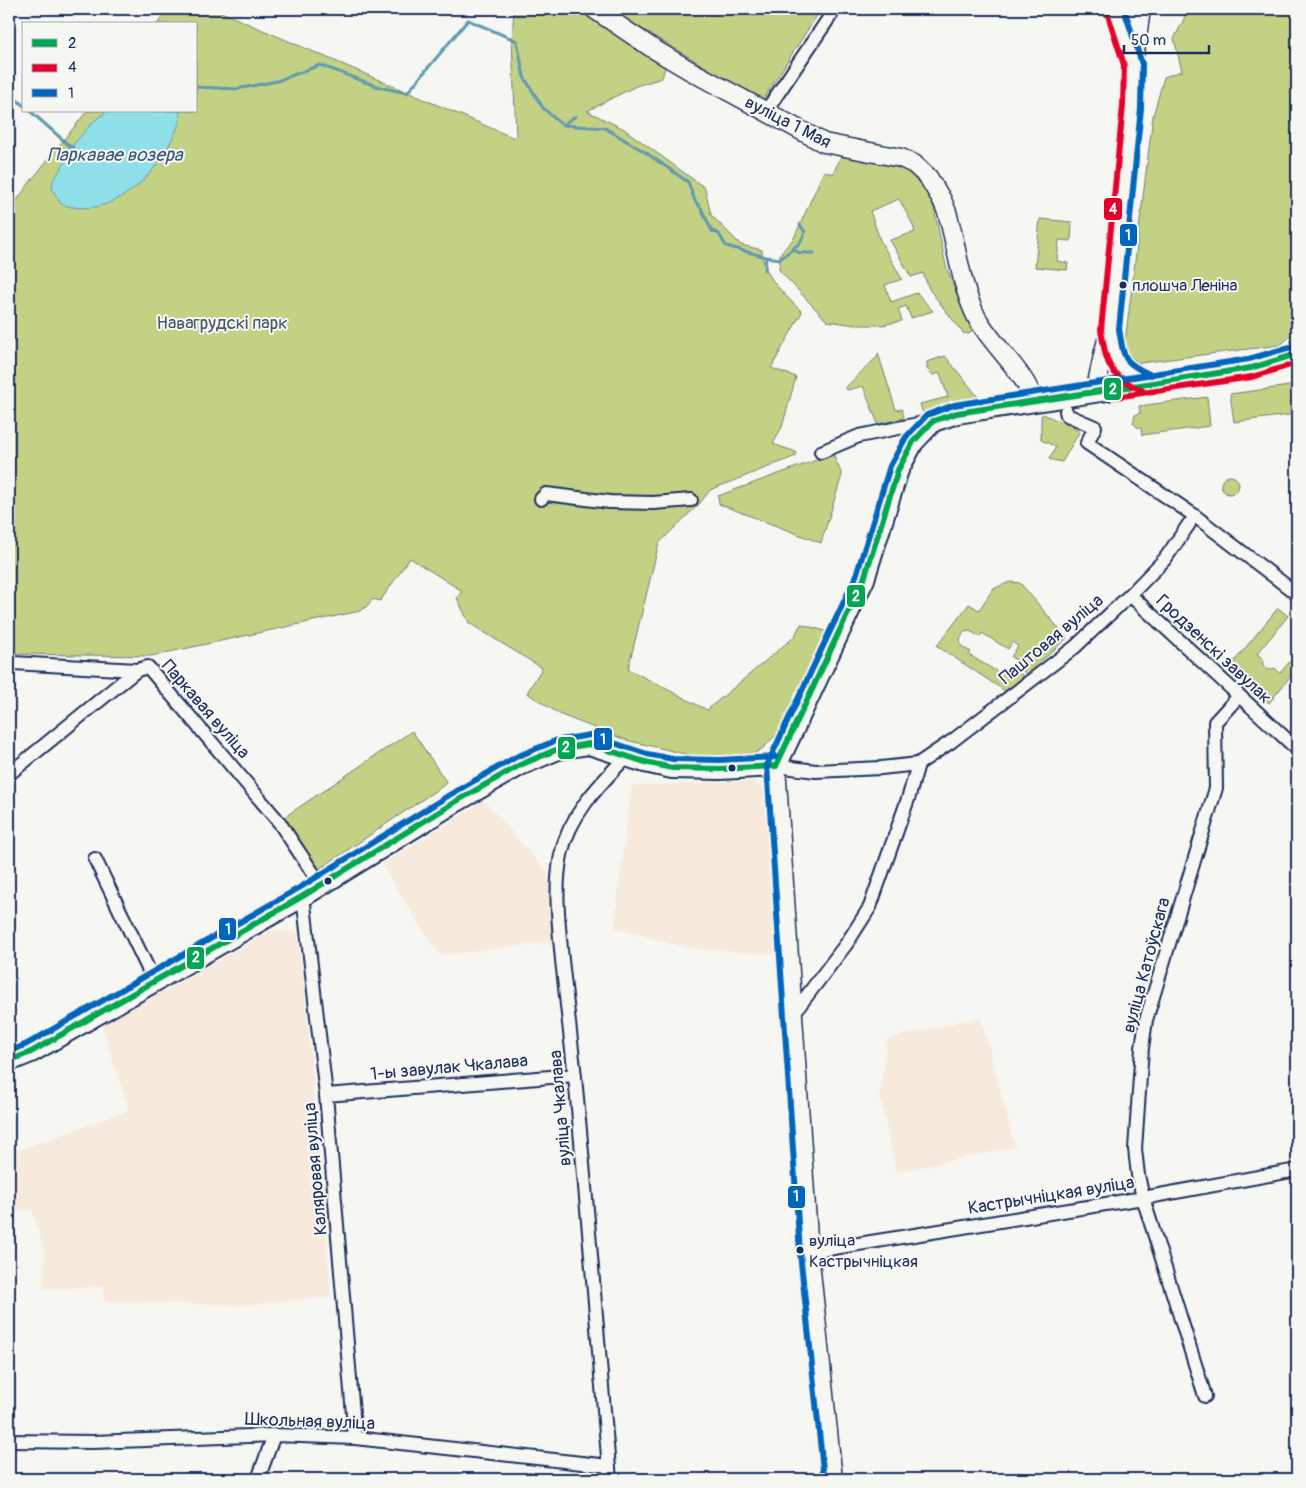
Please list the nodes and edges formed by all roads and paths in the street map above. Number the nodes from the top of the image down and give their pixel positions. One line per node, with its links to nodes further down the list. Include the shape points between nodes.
1 (594, 9): 6 (street, вуліца 1 Мая, via 652,48)
2 (835, 9): 6 (street)
3 (1115, 9): 5 (street)
4 (1141, 9): 5 (street)
5 (1133, 64): 7 (street, via 1132,107)
6 (766, 111): 13 (street, вуліца 1 Мая, via 824,143 901,158 914,164 928,177 947,212 967,295 976,316 1030,389)
7 (1110, 329): 11 (street, via 1116,362 1121,370); 12 (street)
8 (1297, 354): 9 (main road)
9 (1251, 368): 10 (main road); 11 (main road)
10 (1297, 369)
11 (1146, 383): 12 (main road)
12 (1095, 392): 13 (main road)
13 (1034, 401): 15 (main road, via 957,413)
14 (1066, 411): 20 (street, via 1067,415 1095,427 1087,443 1195,516)
15 (933, 421): 16 (street, via 859,436); 28 (main road, via 913,442 898,470 864,579)
16 (821, 452)
17 (541, 499): 18 (street, via 546,494 610,502)
18 (692, 500)
19 (1190, 524): 21 (street, Паштовая вуліца, via 1165,558)
20 (1297, 594)
21 (1130, 595): 24 (street, Гродзенскі завулак); 27 (street, Паштовая вуліца, via 1075,647)
22 (9, 660): 23 (street, Паркавая вуліца, via 13,663)
23 (137, 670): 29 (street); 31 (street, Паркавая вуліца, via 148,668 279,822)
24 (1239, 696): 25 (street, Гродзенскі завулак); 39 (street, вуліца Катоўскага, via 1215,722 1216,788 1146,1020 1135,1149)
25 (1297, 749)
26 (627, 756): 28 (main road, via 672,768); 31 (main road, via 589,744 558,749 527,762 454,802); 36 (street, вуліца Чкалава, via 591,795 569,830 561,854 557,912)
27 (918, 764): 28 (street, Паштовая вуліца, via 816,771); 34 (street, via 870,906 847,943)
28 (776, 766): 34 (street)
29 (9, 774)
30 (95, 860): 33 (street)
31 (321, 885): 32 (main road)
32 (303, 896): 33 (main road); 37 (street, Каляровая вуліца)
33 (154, 981): 35 (main road, via 31,1052)
34 (793, 1014): 40 (street)
35 (9, 1061)
36 (575, 1075): 37 (street, 1-ы завулак Чкалава); 45 (street, вуліца Чкалава)
37 (326, 1095): 43 (street, Каляровая вуліца)
38 (1297, 1170): 39 (street, Кастрычніцкая вуліца)
39 (1144, 1198): 40 (street, Кастрычніцкая вуліца); 41 (street, вуліца Катоўскага)
40 (809, 1252): 48 (street)
41 (1205, 1396)
42 (274, 1435): 43 (street, Школьная вуліца); 44 (street, Школьная вуліца, via 93,1442); 46 (street)
43 (355, 1438): 45 (street, Школьная вуліца)
44 (9, 1441)
45 (608, 1466): 47 (street, вуліца Чкалава)
46 (258, 1479)
47 (610, 1479)
48 (833, 1479)

